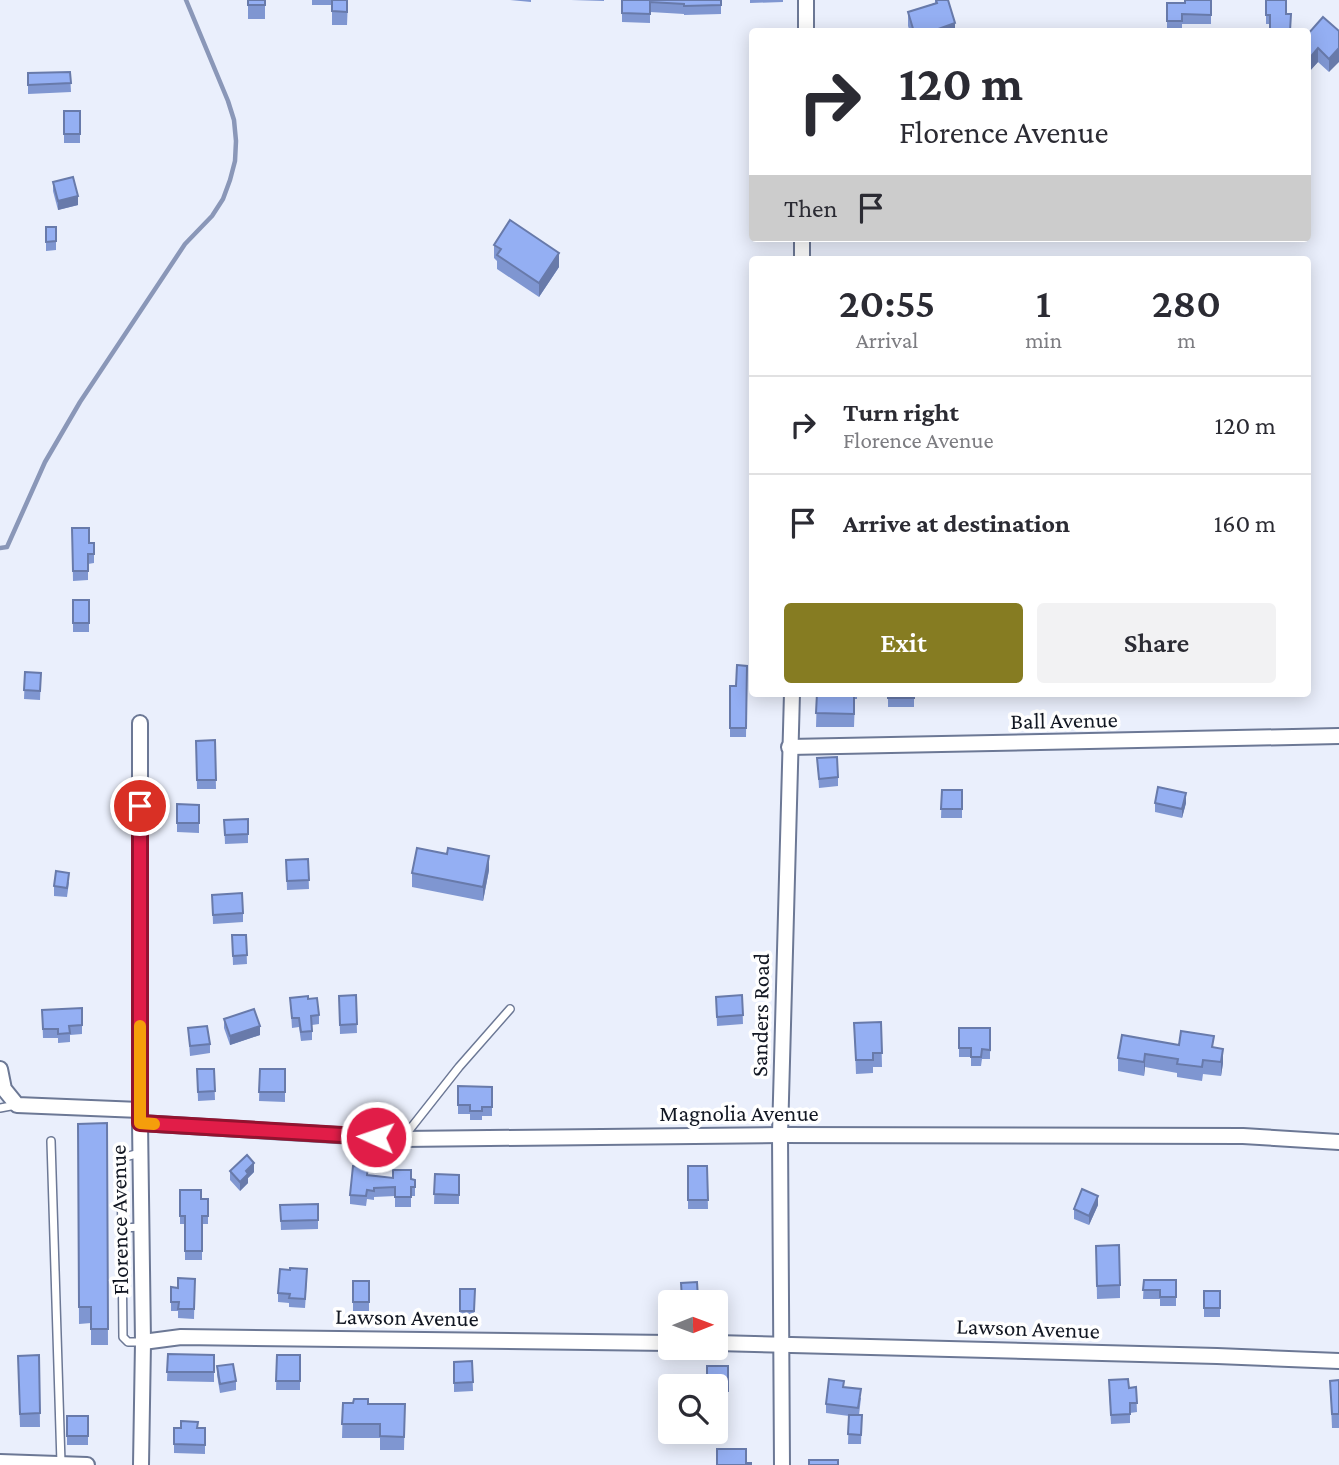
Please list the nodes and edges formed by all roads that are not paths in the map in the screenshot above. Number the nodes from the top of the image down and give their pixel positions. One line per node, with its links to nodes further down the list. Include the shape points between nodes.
1 (806, 0): 2 (street)
2 (806, 28)
3 (792, 697): 6 (street, Sanders Road)
4 (140, 723): 11 (street, Florence Avenue)
5 (1339, 736): 6 (street, Ball Avenue)
6 (789, 747): 12 (street, Sanders Road)
7 (510, 1009): 13 (lane)
8 (0, 1069): 9 (street, via 4,1089)
9 (17, 1105): 10 (lane); 11 (street, Magnolia Avenue, via 126,1110)
10 (0, 1108)
11 (140, 1116): 13 (street, Magnolia Avenue); 16 (street, Florence Avenue)
12 (780, 1135): 13 (street, Magnolia Avenue); 15 (street, Magnolia Avenue, via 1243,1136); 24 (street, Sanders Road)
13 (402, 1139)
14 (51, 1141): 27 (lane)
15 (1339, 1142)
16 (140, 1153): 17 (street, Florence Avenue); 18 (lane, via 121,1158)
17 (141, 1227): 18 (lane); 19 (street, Florence Avenue)
18 (122, 1228): 20 (lane)
19 (143, 1303): 20 (lane); 21 (street, Florence Avenue)
20 (123, 1304): 21 (lane, via 123,1337 128,1342)
21 (143, 1342): 22 (street, Lawson Avenue, via 181,1337); 29 (street, Florence Avenue)
22 (658, 1343)
23 (728, 1343): 24 (street, Lawson Avenue)
24 (781, 1344): 25 (street, Lawson Avenue); 30 (street, Sanders Road)
25 (1339, 1361)
26 (0, 1462): 27 (street)
27 (61, 1463): 28 (street)
28 (87, 1465)
29 (141, 1465)
30 (782, 1465)

